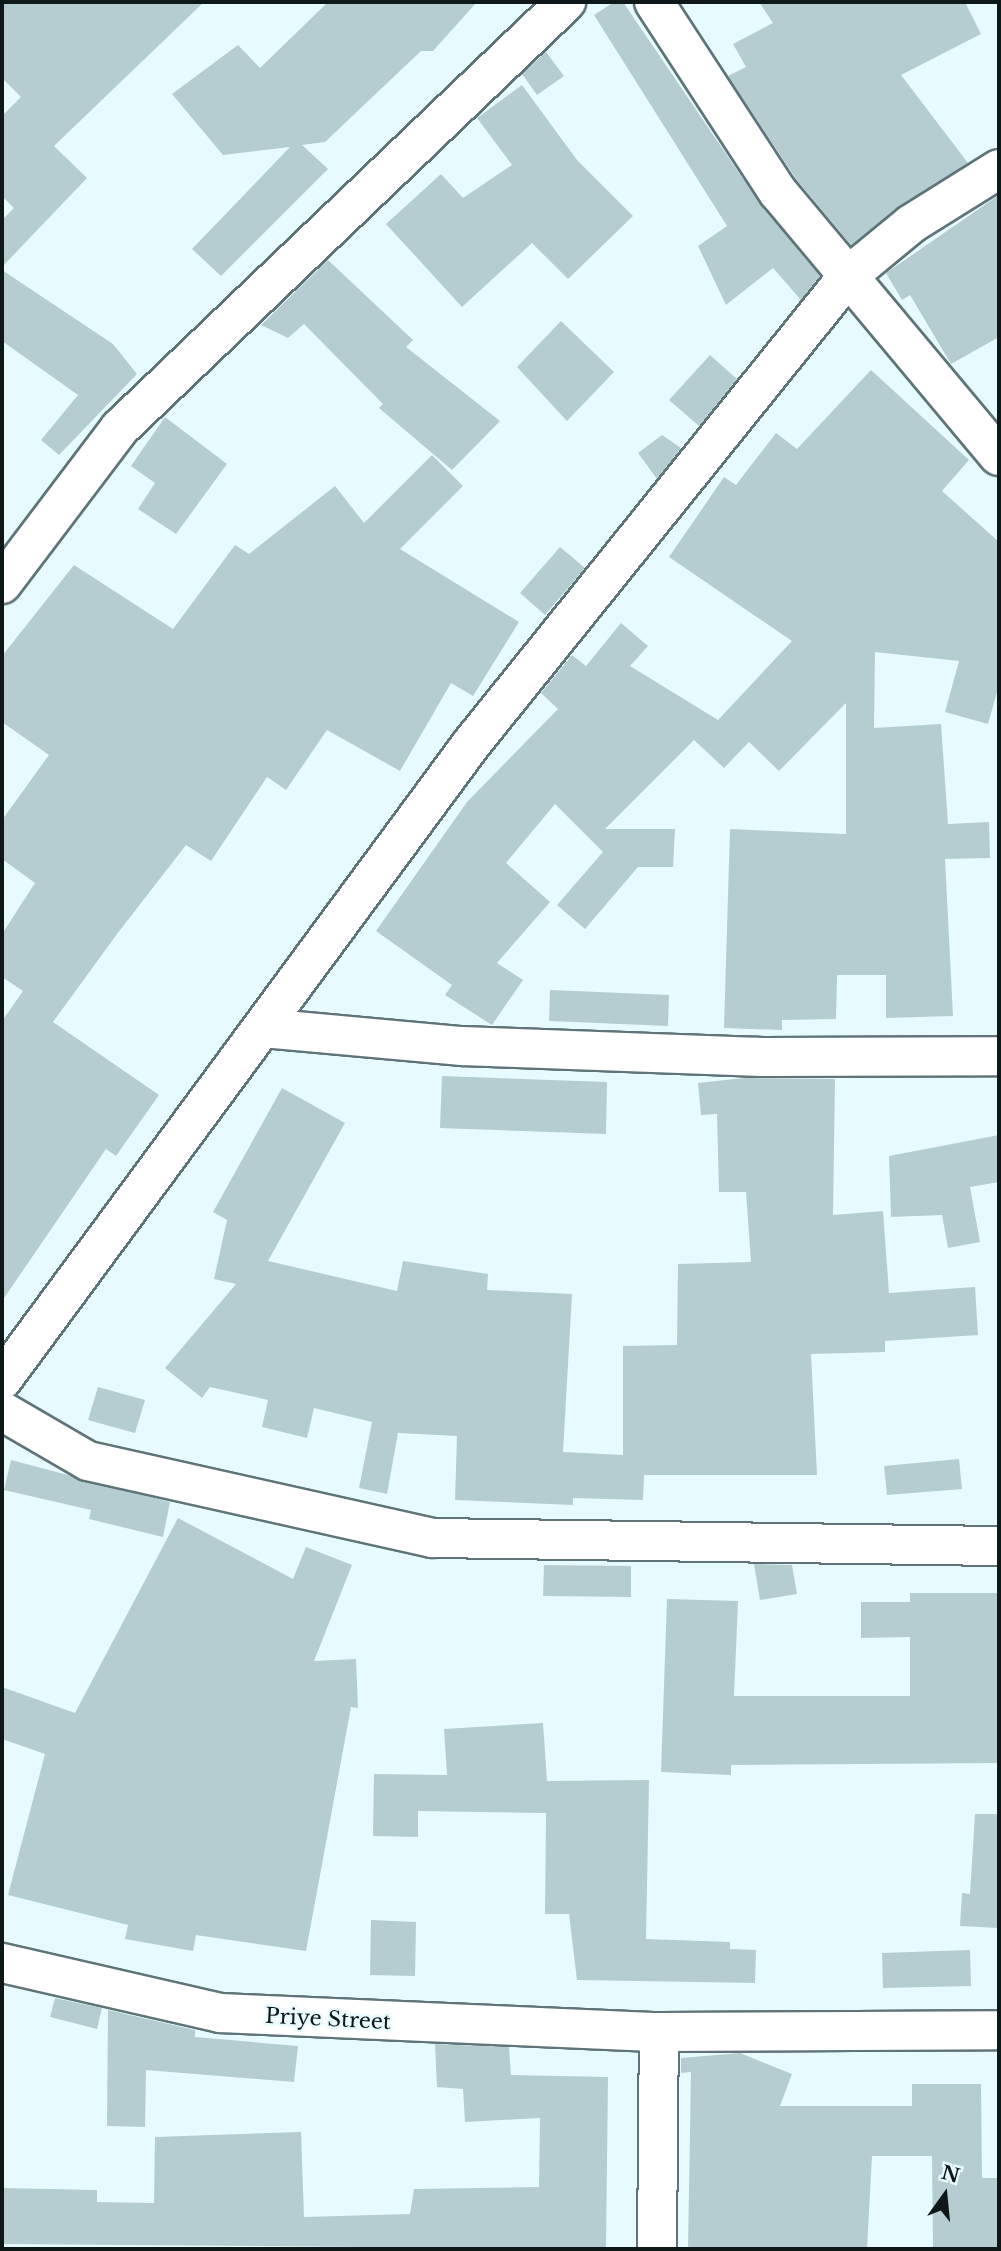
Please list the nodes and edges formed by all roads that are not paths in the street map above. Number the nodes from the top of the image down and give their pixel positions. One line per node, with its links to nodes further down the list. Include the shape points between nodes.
1 (566, 2): 6 (street, via 120,428)
2 (654, 2): 4 (street, via 778,192)
3 (999, 169): 4 (street, via 911,224)
4 (848, 276): 5 (street); 7 (street, via 472,743)
5 (999, 456)
6 (2, 584)
7 (263, 1028): 8 (street, via 516,1048 763,1057); 9 (street)
8 (999, 1056)
9 (2, 1380)
10 (2, 1411): 11 (street, via 88,1461 432,1538)
11 (999, 1546)
12 (2, 1963): 14 (street, Priye Street, via 220,2013)
13 (999, 2030): 14 (street, Priye Street)
14 (659, 2032): 15 (street)
15 (657, 2249)

